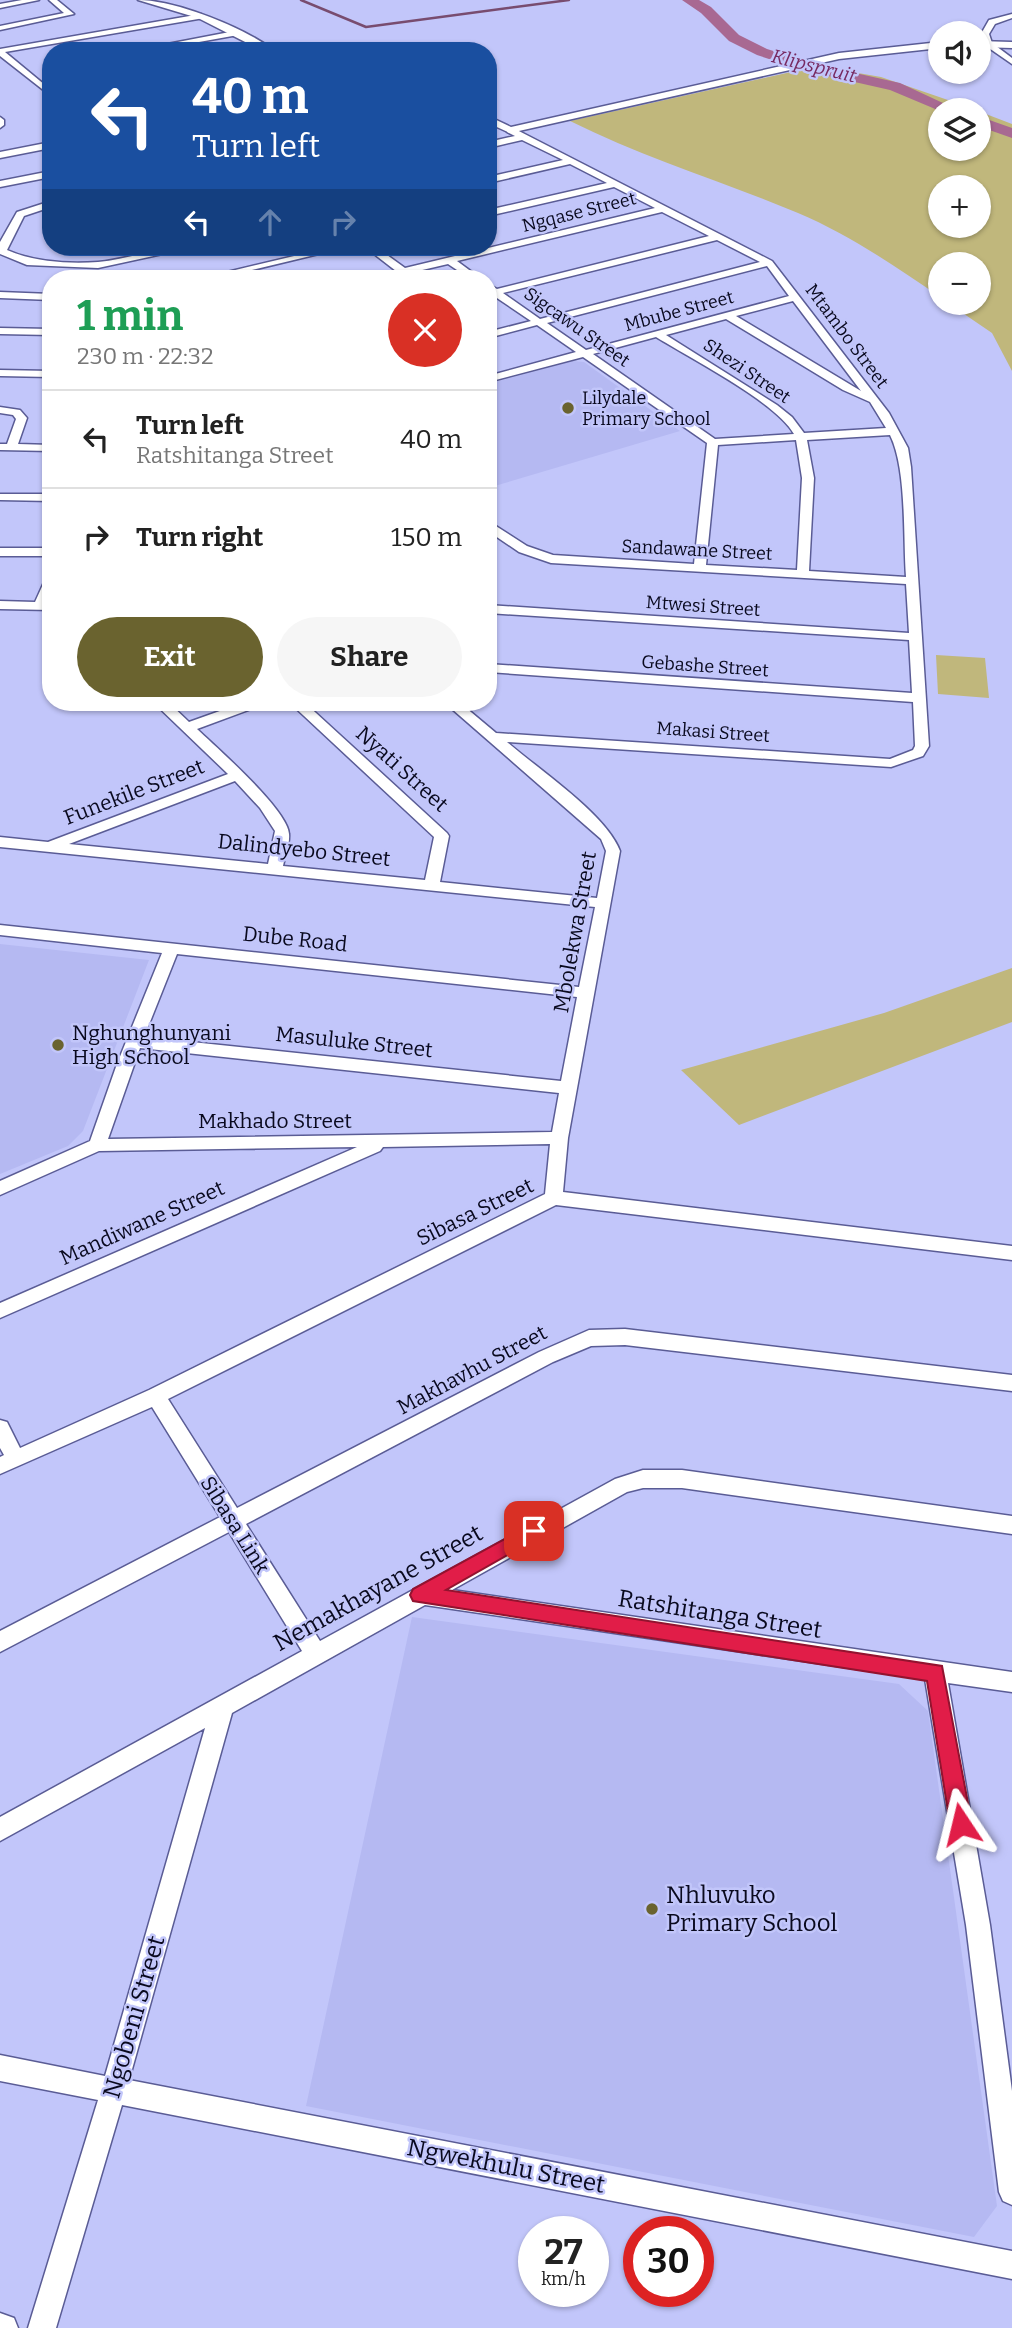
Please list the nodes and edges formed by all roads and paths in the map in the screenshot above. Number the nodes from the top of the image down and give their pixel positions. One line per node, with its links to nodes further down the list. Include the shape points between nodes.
1 (35, 0): 4 (street)
2 (53, 0): 8 (street, via 70,14)
3 (142, 0): 5 (street)
4 (0, 6)
5 (201, 16): 9 (street); 10 (street)
6 (1012, 16): 7 (street)
7 (991, 23)
8 (0, 28)
9 (235, 33): 11 (street); 12 (street)
10 (52, 42)
11 (185, 42)
12 (252, 42)
13 (42, 44): 18 (street)
14 (991, 44): 15 (street)
15 (1012, 45)
16 (928, 46): 22 (street, via 806,63)
17 (991, 48): 19 (street)
18 (0, 51): 20 (street)
19 (1012, 62)
20 (42, 85)
21 (497, 124): 22 (street, Mtambo Street)
22 (510, 130): 23 (street, Mtambo Street)
23 (523, 137): 24 (street); 27 (street, Mtambo Street)
24 (497, 143)
25 (42, 147): 26 (street)
26 (0, 155)
27 (572, 161): 29 (street); 31 (street, Mtambo Street)
28 (42, 176): 30 (street)
29 (497, 178)
30 (0, 184)
31 (616, 184): 33 (street, Mtambo Street); 34 (street)
32 (42, 206): 36 (street, via 24,211)
33 (666, 208): 37 (street, Mtambo Street); 38 (street, Ngqase Street)
34 (497, 211)
35 (0, 222): 36 (street)
36 (13, 222): 45 (street, via 2,247 7,256 27,262)
37 (721, 236): 44 (street, Mtambo Street); 51 (street)
38 (497, 249)
39 (144, 256): 45 (street)
40 (304, 256): 47 (street)
41 (382, 256): 48 (street)
42 (470, 256): 43 (street, Ngqase Street)
43 (450, 261): 49 (street, Ngqase Street); 50 (street)
44 (769, 263): 55 (street, Mtambo Street); 57 (street)
45 (99, 265): 46 (street)
46 (96, 270)
47 (242, 270)
48 (401, 270)
49 (412, 270)
50 (463, 270)
51 (497, 290)
52 (0, 295): 54 (street)
53 (497, 295): 57 (street, Sigcawu Street)
54 (42, 297)
55 (797, 297): 56 (street, Mbube Street); 66 (street, Mtambo Street)
56 (728, 316): 61 (street, Mbube Street); 66 (street)
57 (540, 321): 60 (street); 62 (street, Sigcawu Street)
58 (0, 331): 59 (street)
59 (42, 332)
60 (497, 333)
61 (659, 334): 62 (street, Mbube Street); 69 (street, Shezi Street, via 773,408)
62 (585, 354): 65 (street, Mbube Street); 70 (street, Sigcawu Street)
63 (0, 373): 64 (street)
64 (42, 374)
65 (497, 377)
66 (871, 399): 68 (street, Mtambo Street)
67 (0, 410): 71 (street, via 16,412 22,418)
68 (894, 431): 69 (street); 80 (street, Mtambo Street, via 905,467)
69 (800, 436): 70 (street); 79 (street, via 806,466)
70 (713, 442): 78 (street)
71 (5, 447): 72 (street)
72 (42, 448)
73 (0, 496): 74 (street)
74 (42, 498)
75 (497, 537): 78 (street, Sandawane Street, via 551,559)
76 (0, 552): 77 (street)
77 (42, 552)
78 (700, 568): 79 (street, Sandawane Street)
79 (803, 573): 80 (street, Sandawane Street)
80 (913, 581): 84 (street, Mtambo Street)
81 (0, 605): 82 (street)
82 (42, 605)
83 (497, 610): 84 (street, Mtwesi Street)
84 (916, 637): 86 (street, Mtambo Street)
85 (497, 669): 86 (street, Gebashe Street)
86 (919, 698): 93 (street, Mtambo Street)
87 (169, 711): 91 (street, Funekile Street)
88 (233, 711): 91 (street)
89 (306, 711): 98 (street, Nyati Street, via 442,836)
90 (462, 711): 92 (street, Mbolekwa Street)
91 (187, 728): 94 (street, Funekile Street)
92 (495, 737): 93 (street, Makasi Street, via 891,763 910,758); 99 (street, Mbolekwa Street, via 608,838 613,851)
93 (922, 746)
94 (235, 776): 96 (street, Funekile Street); 97 (street, Funekile Street, via 269,809 282,830)
95 (0, 842): 96 (street, Dalindyebo Street)
96 (48, 847): 97 (street, Dalindyebo Street)
97 (275, 868): 98 (street, Dalindyebo Street)
98 (432, 884): 99 (street, Dalindyebo Street)
99 (603, 903): 102 (street, Mbolekwa Street)
100 (0, 930): 101 (street, Dube Road)
101 (172, 948): 102 (street, Dube Road); 103 (street)
102 (586, 993): 104 (street, Mbolekwa Street)
103 (136, 1042): 104 (street, Masuluke Street); 108 (street)
104 (568, 1088): 105 (street, Mbolekwa Street)
105 (559, 1138): 107 (street, Makhado Street); 111 (street, Mbolekwa Street)
106 (299, 1143): 107 (street, Makhado Street); 108 (street, Makhado Street); 109 (street)
107 (383, 1143): 109 (street, Mandiwane Street)
108 (97, 1145): 110 (street, Makhado Street)
109 (303, 1175): 113 (street, Mandiwane Street)
110 (0, 1188)
111 (554, 1198): 112 (street, Sibasa Street); 115 (street, Sibasa Street)
112 (1012, 1253)
113 (0, 1311)
114 (1012, 1383): 118 (street, Makhavhu Street, via 625,1337 589,1338)
115 (156, 1396): 117 (street, Sibasa Street); 118 (street, Sibasa Link)
116 (0, 1428): 117 (street)
117 (8, 1463)
118 (231, 1521): 121 (street, Makhavhu Street); 122 (street, Sibasa Link)
119 (1012, 1525): 120 (street, Nemakhayane Street, via 681,1479 643,1479 603,1492)
120 (420, 1595): 122 (street, Nemakhayane Street); 123 (street, Ratshitanga Street)
121 (0, 1642)
122 (316, 1654): 125 (street, Nemakhayane Street)
123 (935, 1673): 124 (street, Ratshitanga Street); 129 (street, via 978,1925)
124 (1012, 1682)
125 (223, 1705): 126 (street, Nemakhayane Street); 128 (street, Ngobeni Street)
126 (0, 1830)
127 (0, 2068): 128 (street, Ngwekhulu Street)
128 (114, 2089): 130 (street, Ngwekhulu Street); 131 (street, Ngobeni Street)
129 (1012, 2192)
130 (1012, 2265)
131 (42, 2328)

